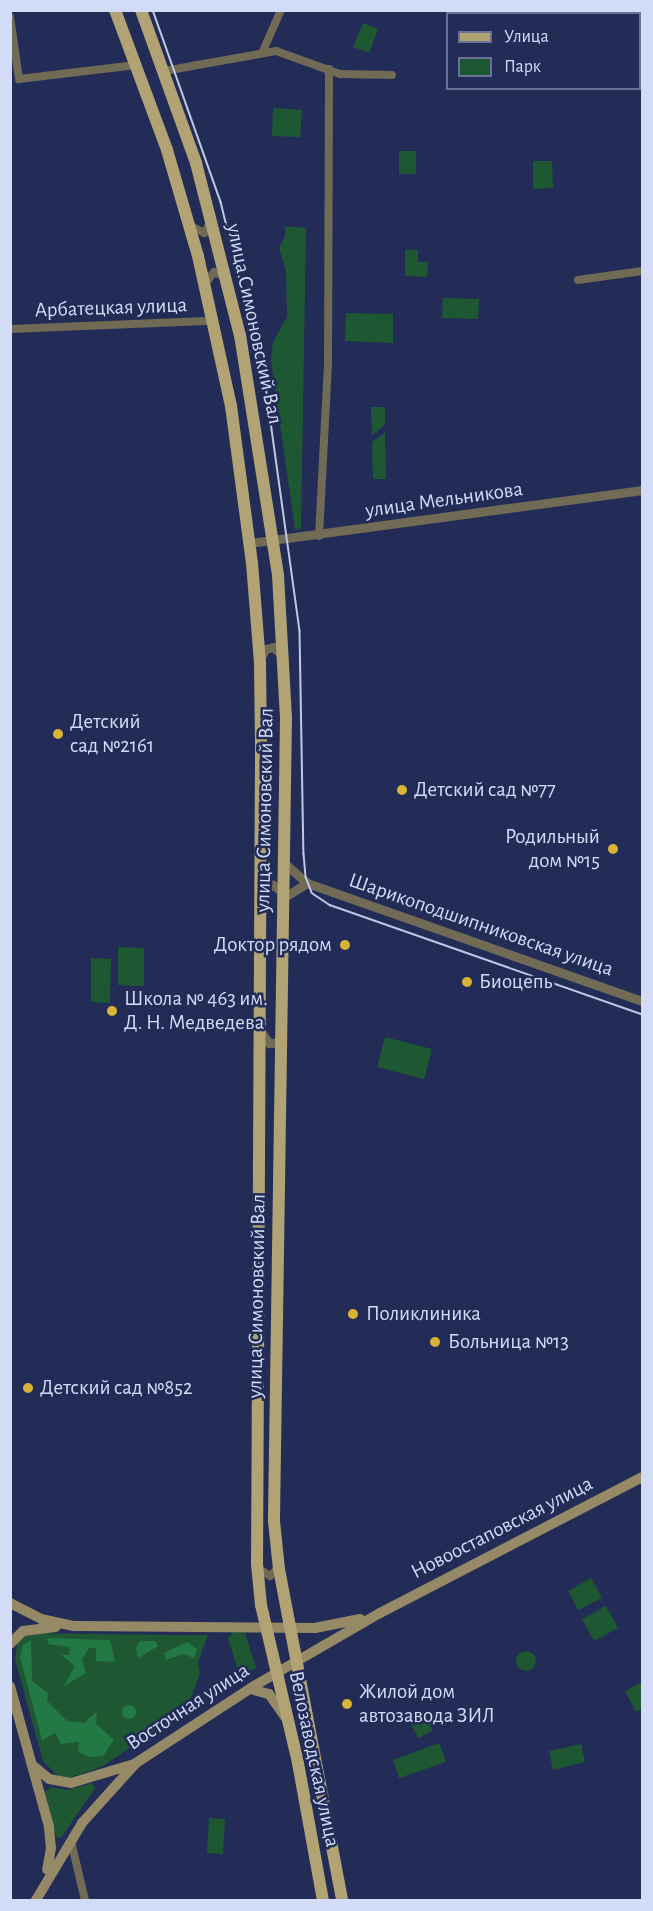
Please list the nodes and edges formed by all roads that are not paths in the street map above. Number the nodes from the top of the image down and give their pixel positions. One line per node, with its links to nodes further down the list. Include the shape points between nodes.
1 (115, 10): 6 (main road, улица Симоновский Вал)
2 (141, 10): 8 (main road, улица Симоновский Вал)
3 (281, 10): 5 (street)
4 (10, 17): 6 (street, via 19,79)
5 (262, 53): 7 (street, via 276,51); 8 (street)
6 (136, 65): 11 (main road, улица Симоновский Вал)
7 (328, 69): 9 (street, via 340,74); 19 (street, via 328,362)
8 (164, 71): 10 (main road, улица Симоновский Вал)
9 (392, 75)
10 (211, 215): 11 (street, via 210,226 204,233 195,231); 14 (main road, улица Симоновский Вал)
11 (188, 222): 15 (main road, улица Симоновский Вал)
12 (642, 271): 13 (street)
13 (578, 280)
14 (227, 281): 15 (street, via 222,273 214,272 207,277); 20 (main road, улица Симоновский Вал, via 254,402)
15 (205, 287): 16 (main road, улица Симоновский Вал)
16 (213, 321): 17 (street, Арбатецкая улица); 21 (main road, улица Симоновский Вал, via 231,406)
17 (10, 330)
18 (642, 490): 19 (street, улица Мельникова)
19 (319, 536): 20 (street, улица Мельникова)
20 (274, 540): 21 (street, улица Мельникова); 22 (main road, улица Симоновский Вал)
21 (250, 543): 23 (main road, улица Симоновский Вал)
22 (283, 658): 23 (street, via 273,646 265,649); 24 (main road, улица Симоновский Вал)
23 (260, 660): 26 (main road, улица Симоновский Вал)
24 (285, 863): 25 (street); 27 (main road, улица Симоновский Вал)
25 (308, 883): 27 (street); 28 (street, Шарикоподшипниковская улица)
26 (261, 897): 27 (street, via 273,885 280,889); 29 (main road, улица Симоновский Вал)
27 (283, 898): 30 (main road, улица Симоновский Вал)
28 (642, 1001)
29 (261, 1032): 30 (street, via 265,1041 273,1043); 33 (main road, улица Симоновский Вал)
30 (283, 1033): 32 (main road, улица Симоновский Вал, via 273,1473)
31 (642, 1477): 35 (main road, Новоостаповская улица)
32 (278, 1563): 33 (street, via 270,1576 262,1574); 38 (main road, улица Симоновский Вал)
33 (257, 1564): 37 (main road, улица Симоновский Вал)
34 (10, 1603): 36 (main road, via 41,1619)
35 (380, 1613): 38 (main road, Новоостаповская улица, via 328,1627); 40 (main road, Новоостаповская улица)
36 (75, 1626): 37 (main road, Новоостаповская улица); 39 (main road, via 23,1631)
37 (265, 1626): 38 (main road, Новоостаповская улица); 41 (main road, Велозаводская улица)
38 (290, 1627): 40 (main road, Велозаводская улица)
39 (10, 1644)
40 (297, 1661): 41 (main road, Восточная улица); 52 (main road, Велозаводская улица)
41 (276, 1673): 43 (main road, Восточная улица); 44 (main road, Велозаводская улица)
42 (10, 1686): 46 (main road)
43 (250, 1689): 44 (main road, via 269,1694); 45 (main road, Восточная улица)
44 (288, 1723): 51 (main road, Велозаводская улица)
45 (136, 1763): 46 (main road, via 71,1783 50,1779); 47 (main road, Восточная улица)
46 (32, 1765): 48 (main road, Восточная улица, via 51,1848)
47 (71, 1838): 48 (main road, Восточная улица); 50 (street)
48 (44, 1882): 49 (main road, Восточная улица)
49 (36, 1900)
50 (85, 1900)
51 (323, 1900)
52 (342, 1900)

